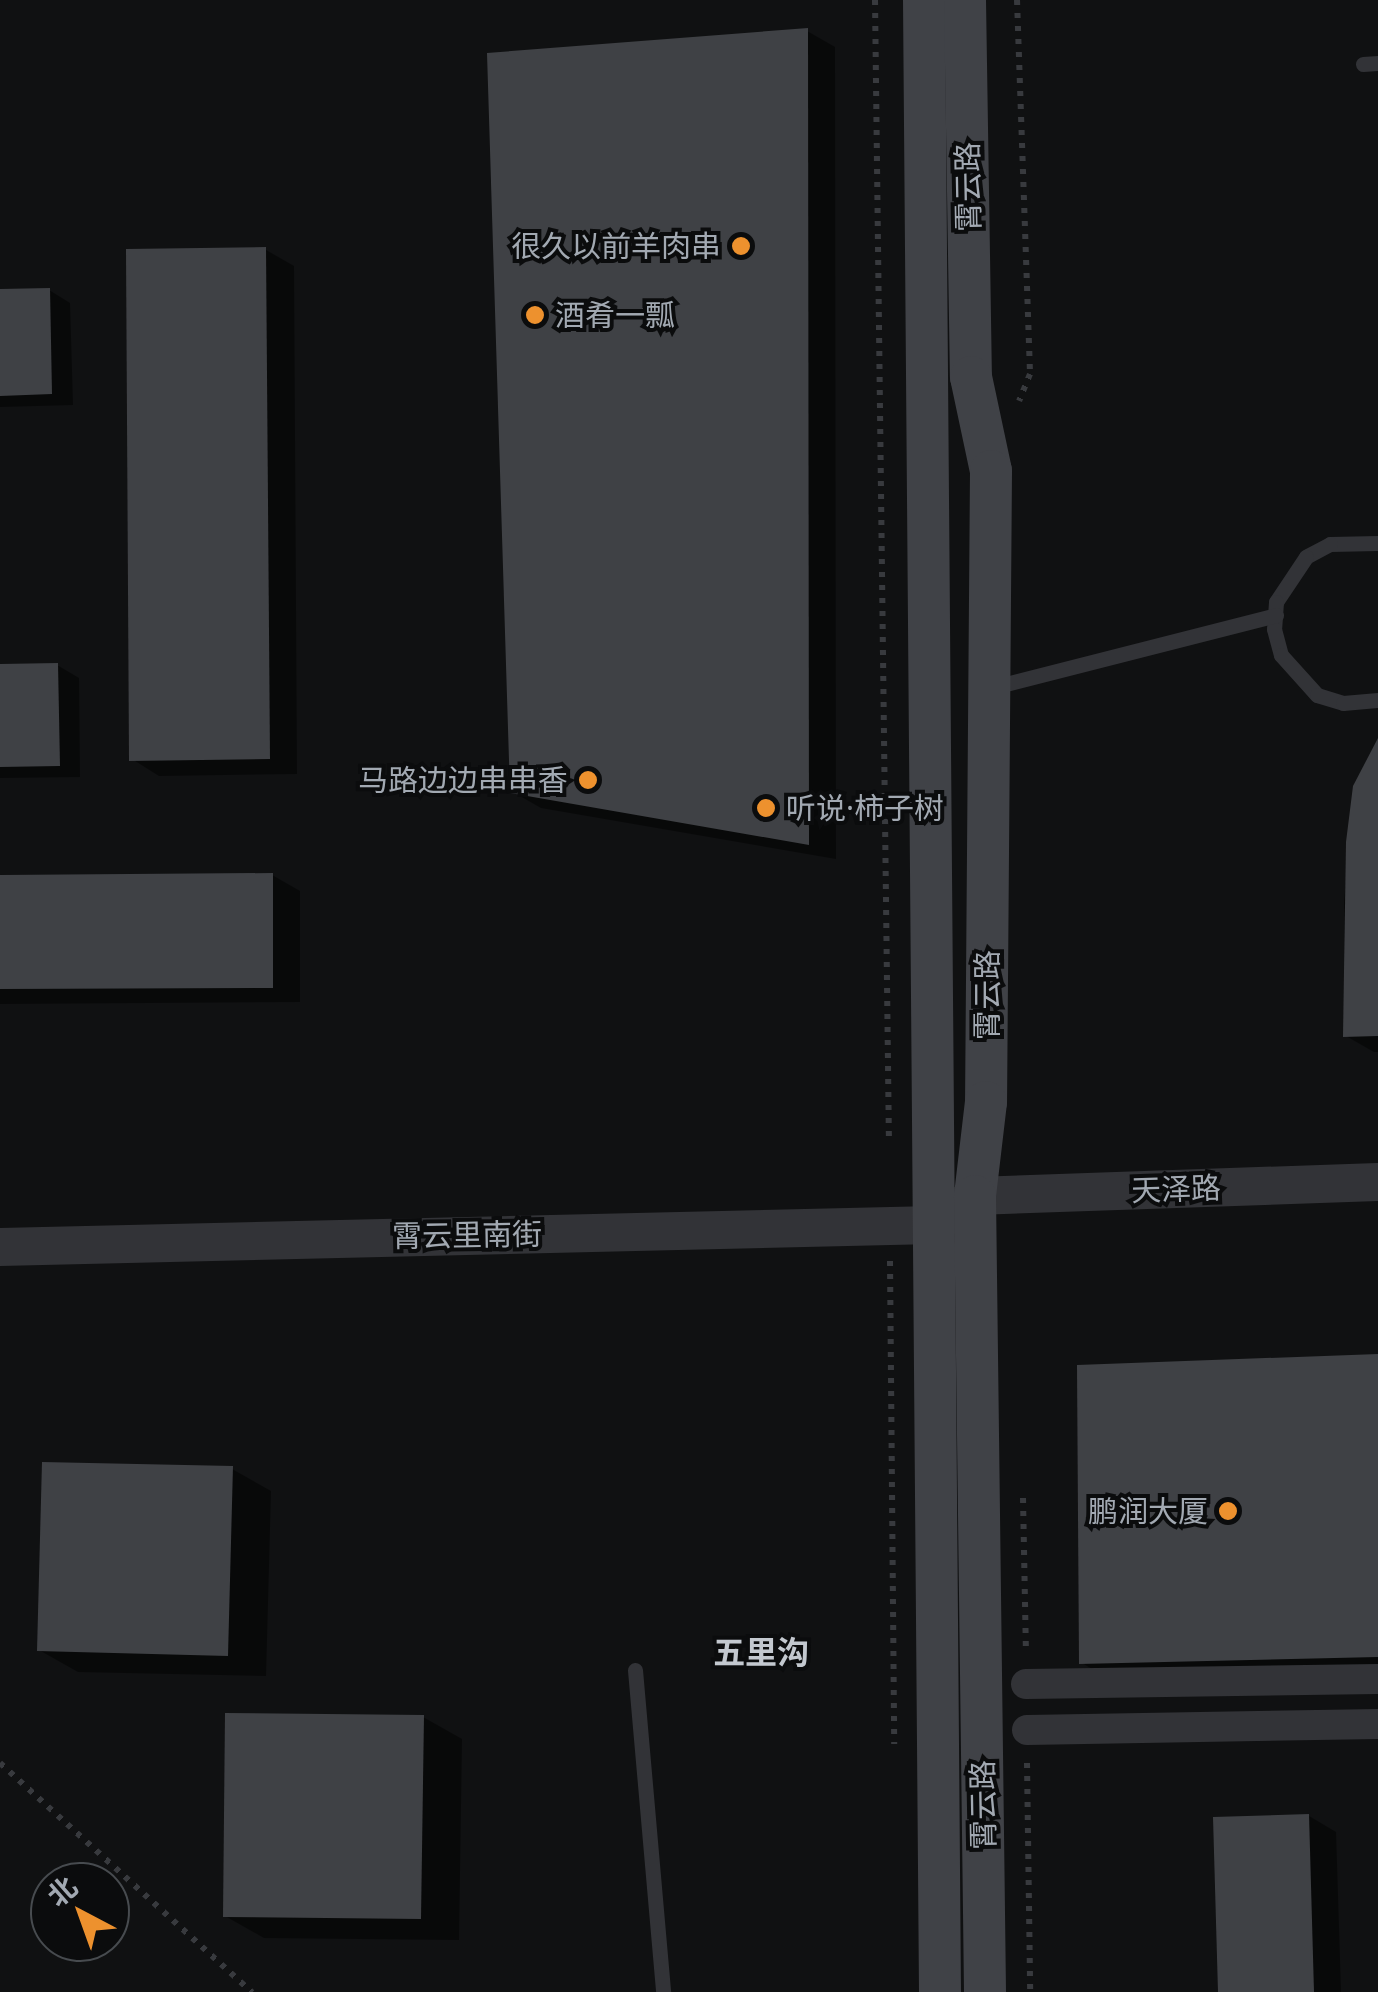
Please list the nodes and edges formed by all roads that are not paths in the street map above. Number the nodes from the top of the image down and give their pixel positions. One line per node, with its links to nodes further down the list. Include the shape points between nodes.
1 (924, 0): 9 (main road, 霄云路)
2 (964, 0): 5 (main road, 霄云路, via 971,377 991,472)
3 (1378, 543): 4 (lane, via 1330,544 1306,558 1287,578)
4 (1276, 614): 5 (lane); 6 (lane, via 1281,656 1296,678 1342,704)
5 (989, 688): 8 (main road, 霄云路, via 986,1102)
6 (1378, 700)
7 (1378, 1182): 8 (street, 天泽路)
8 (975, 1196): 9 (street); 18 (main road, 霄云路)
9 (934, 1225): 10 (street, 霄云里南街); 17 (main road, 霄云路)
10 (0, 1247)
11 (635, 1670): 16 (lane)
12 (1378, 1679): 13 (street)
13 (1026, 1684)
14 (1378, 1724): 15 (street)
15 (1027, 1730)
16 (663, 1992)
17 (940, 1992)
18 (985, 1992)

